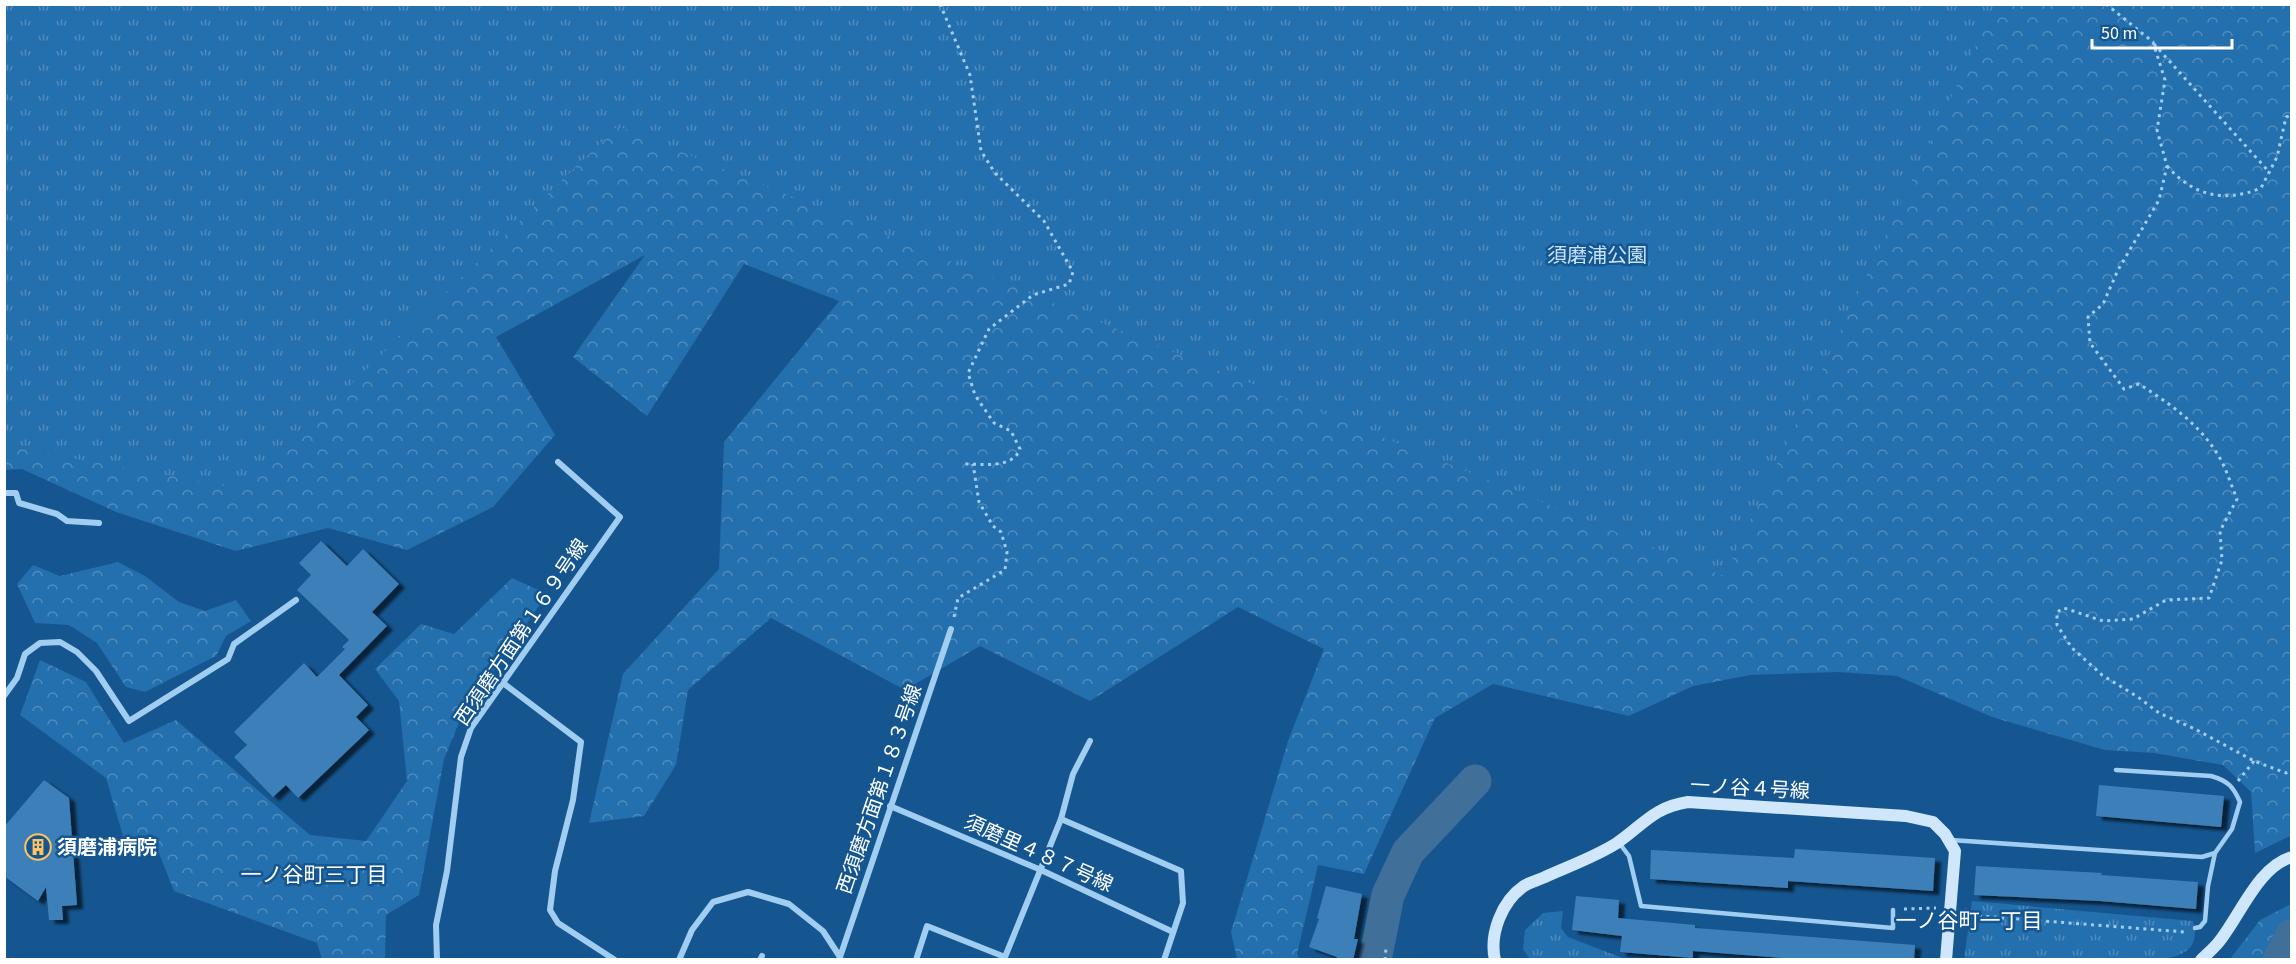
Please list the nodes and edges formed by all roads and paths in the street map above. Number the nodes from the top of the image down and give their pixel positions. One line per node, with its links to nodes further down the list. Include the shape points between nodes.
1 (940, 4): 9 (path, via 970,75 981,151 994,172 1044,221 1073,272 1069,284 1034,295 988,329 968,373 975,395 994,423 1011,431 1020,449 1018,455 1005,463)
2 (2106, 4): 3 (path)
3 (2153, 42): 5 (path, via 2165,80 2157,130); 6 (path)
4 (2292, 116): 6 (path, via 2286,117)
5 (2167, 166): 6 (path, via 2177,178 2199,191 2222,197 2245,195 2261,188); 17 (path, via 2159,200 2103,304 2088,317 2090,343 2124,388 2139,384 2202,432 2223,463 2237,499 2220,531 2222,560 2209,598 2166,600 2133,619 2103,621 2064,608 2057,612 2057,625 2072,648 2102,675 2159,713)
6 (2270, 173)
7 (558, 462): 14 (street, 西須磨方面第１６９号線, via 620,517)
8 (963, 464): 9 (path)
9 (973, 464): 13 (path, via 979,502 1001,532 1007,552 1005,570 958,598)
10 (4, 492): 11 (street, via 16,493 19,502 67,521)
11 (99, 523)
12 (296, 600): 15 (street, via 234,644 228,659 129,721 96,671 60,642 40,643 25,654 17,678)
13 (951, 629): 21 (street, 西須磨方面第１８３号線)
14 (503, 683): 35 (street, 西須磨方面第１６９号線, via 471,728 460,757 447,871 436,925); 36 (street, via 581,742 550,909 558,923)
15 (4, 696)
16 (1090, 741): 22 (street, via 1072,774)
17 (2254, 761): 19 (path, via 2286,773); 20 (path)
18 (2115, 770): 20 (lane, via 2211,776)
19 (2292, 770)
20 (2233, 787): 25 (lane, via 2240,802 2232,829)
21 (890, 806): 27 (street, 須磨里４８７号線); 34 (street, 西須磨方面第１８３号線)
22 (1061, 819): 27 (street); 32 (street, via 1181,871 1183,903)
23 (1948, 839): 24 (street, 一ノ谷４号線, via 1933,822 1906,816 1688,802 1657,812); 25 (lane, via 2202,857); 42 (street, via 1955,851)
24 (1618, 841): 30 (lane, via 1629,856 1641,906 1893,928); 41 (street, 一ノ谷４号線, via 1523,886 1499,919 1492,947)
25 (2216, 853): 31 (lane, via 2205,921)
26 (2292, 857): 43 (street, via 2283,859 2260,881 2218,943)
27 (1041, 870): 32 (street, 須磨里４８７号線); 38 (street, via 1005,957 927,926)
28 (1936, 908): 30 (path)
29 (1964, 909): 31 (path, via 1980,916 2186,933)
30 (1893, 910)
31 (2195, 928)
32 (1173, 933): 39 (street)
33 (1386, 948): 40 (path)
34 (839, 958): 37 (street, via 823,931 789,904 748,892 713,902 692,930)
35 (437, 960)
36 (615, 960)
37 (679, 960)
38 (916, 960)
39 (1164, 960)
40 (1385, 960)
41 (1495, 960)
42 (1946, 960)
43 (2201, 960)

